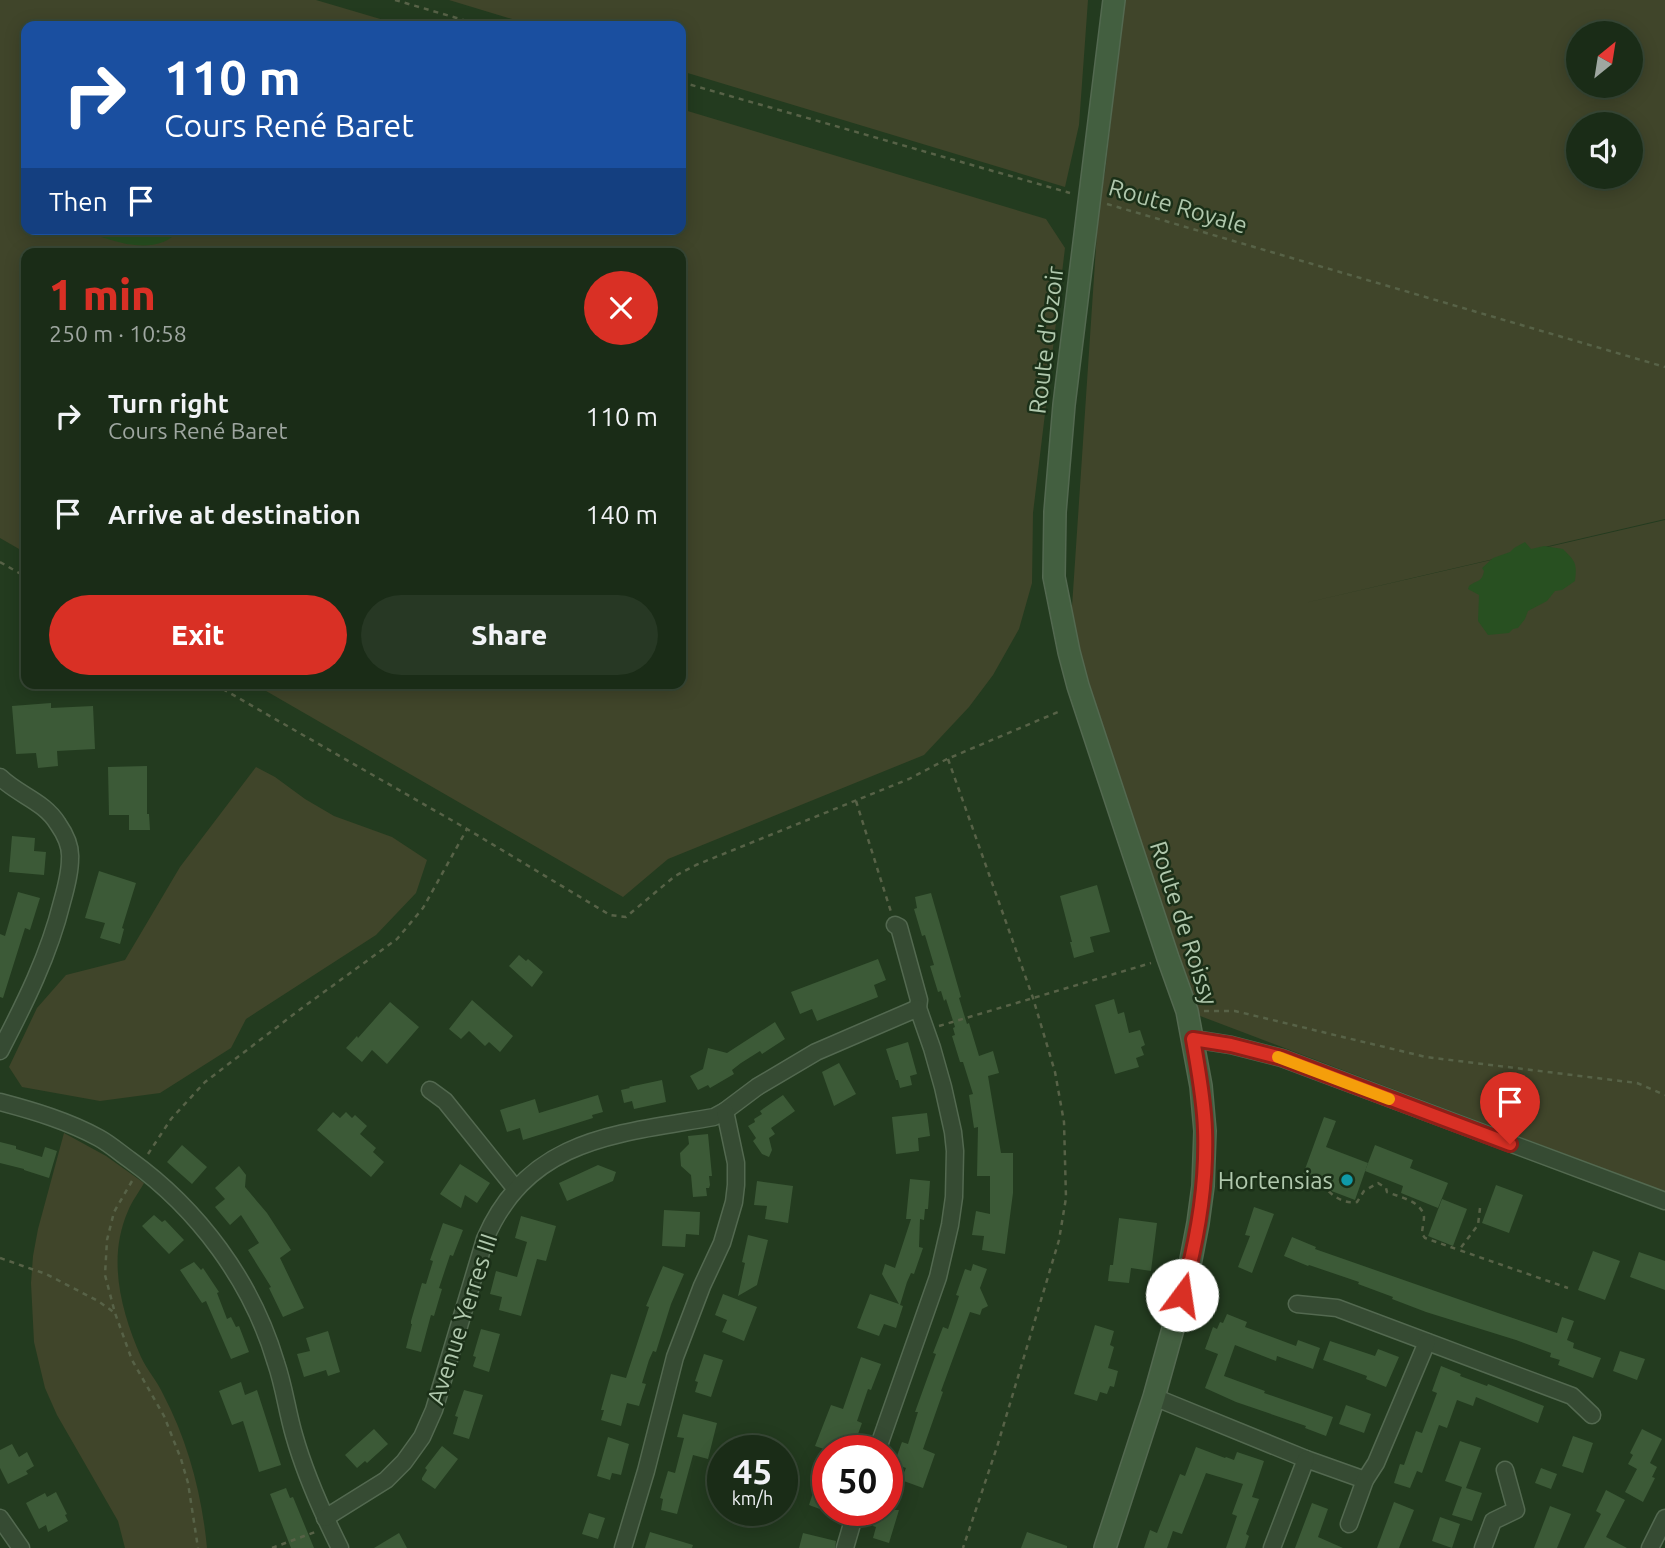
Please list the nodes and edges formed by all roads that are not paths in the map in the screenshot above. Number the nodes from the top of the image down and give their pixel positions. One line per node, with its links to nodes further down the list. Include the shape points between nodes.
1 (1114, 0): 2 (main road, Route d'Ozoir, via 1055,512 1054,577)
2 (1078, 686): 6 (main road, Route de Roissy)
3 (0, 777): 7 (street, via 51,814 71,859 54,932)
4 (895, 925): 5 (street)
5 (918, 1008): 10 (street, Avenue Yerres III, via 816,1052); 17 (street, via 953,1132 954,1198 938,1277)
6 (1193, 1039): 12 (street, via 1282,1058); 15 (main road, Route de Roissy, via 1205,1131 1203,1186 1188,1275)
7 (0, 1051)
8 (430, 1090): 11 (street)
9 (0, 1101): 23 (street, via 44,1113 100,1139 162,1185 209,1236 231,1265 263,1326 304,1467)
10 (725, 1111): 11 (street, Avenue Yerres III, via 579,1145); 28 (street, via 736,1163 734,1202 675,1357)
11 (515, 1188): 23 (street, Avenue Yerres III, via 485,1239 422,1437 386,1480)
12 (1665, 1201)
13 (1297, 1304): 14 (street, via 1337,1308)
14 (1427, 1342): 16 (street, via 1572,1396); 20 (street)
15 (1154, 1397): 18 (street); 30 (main road, Route de Roissy)
16 (1592, 1415)
17 (883, 1435)
18 (1306, 1459): 20 (street); 31 (street)
19 (1505, 1469): 32 (street, via 1516,1510 1493,1521)
20 (1365, 1480): 24 (street)
21 (0, 1518): 26 (street)
22 (1665, 1518): 33 (street)
23 (327, 1522): 27 (street)
24 (1349, 1524)
25 (851, 1526): 29 (street)
26 (21, 1548)
27 (340, 1548)
28 (623, 1548)
29 (845, 1548)
30 (1105, 1548)
31 (1272, 1548)
32 (1483, 1548)
33 (1650, 1548)

